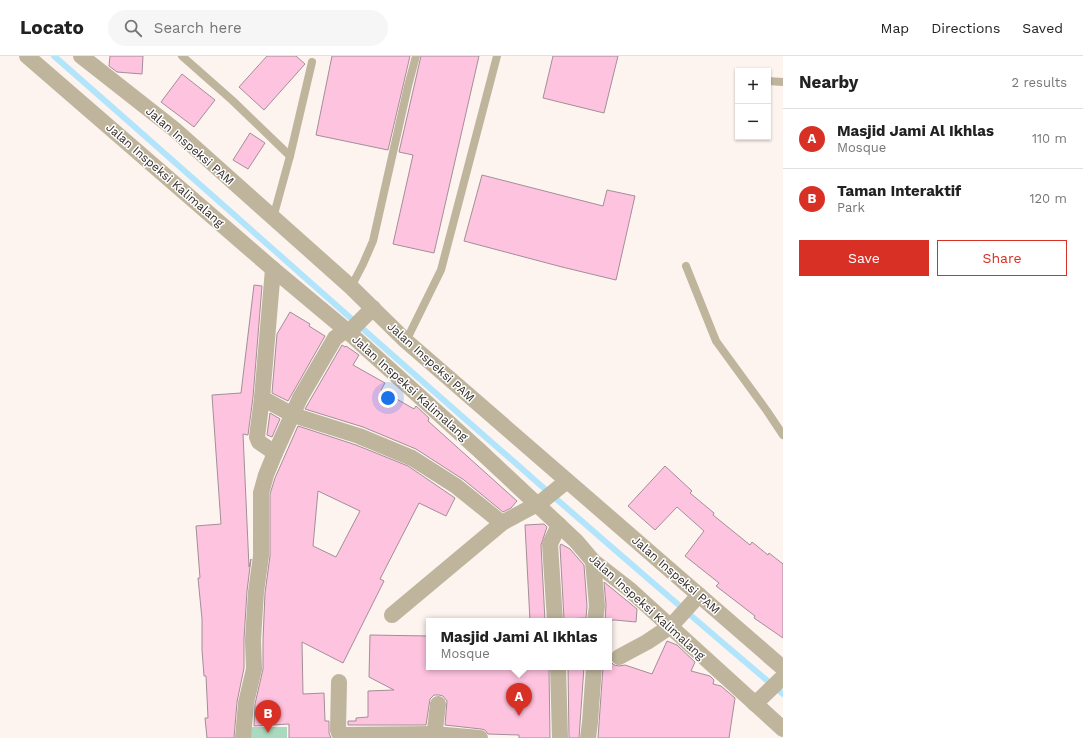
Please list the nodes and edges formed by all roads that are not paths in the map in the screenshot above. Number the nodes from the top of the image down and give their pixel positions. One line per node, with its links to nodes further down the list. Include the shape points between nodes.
1 (27, 56): 12 (street, Jalan Inspeksi Kalimalang)
2 (81, 56): 10 (street, Jalan Inspeksi PAM, via 174,129)
3 (182, 56): 9 (lane)
4 (416, 56): 13 (lane, via 373,241)
5 (497, 56): 16 (lane, via 441,270)
6 (312, 62): 9 (lane)
7 (771, 81): 8 (lane)
8 (783, 82)
9 (290, 156): 10 (lane)
10 (273, 218): 13 (street, Jalan Inspeksi PAM)
11 (686, 266): 19 (lane, via 716,341)
12 (273, 269): 15 (street, Jalan Inspeksi Kalimalang); 17 (street)
13 (351, 288): 14 (street, Jalan Inspeksi PAM)
14 (372, 310): 15 (street); 16 (street, Jalan Inspeksi PAM)
15 (349, 330): 18 (street, via 335,338); 22 (street, Jalan Inspeksi Kalimalang)
16 (406, 341): 21 (street, Jalan Inspeksi PAM)
17 (262, 398): 18 (street); 20 (street, via 257,437 259,442)
18 (293, 415): 20 (street); 23 (street, via 359,436 412,458 456,486)
19 (783, 435)
20 (275, 453): 40 (street, via 261,493 261,556 256,592 254,669 246,703)
21 (563, 485): 22 (street); 26 (street, Jalan Inspeksi PAM)
22 (539, 503): 23 (street); 24 (street, Jalan Inspeksi Kalimalang)
23 (502, 523): 27 (street)
24 (559, 524): 25 (street, Jalan Inspeksi Kalimalang); 28 (street, via 550,544)
25 (593, 561): 29 (street); 30 (street, Jalan Inspeksi Kalimalang)
26 (696, 598): 30 (street); 34 (street, Jalan Inspeksi PAM)
27 (392, 615)
28 (555, 618)
29 (596, 618)
30 (673, 624): 31 (street); 36 (street, Jalan Inspeksi Kalimalang)
31 (619, 657)
32 (558, 670): 42 (street)
33 (594, 670): 43 (street)
34 (783, 674): 36 (street)
35 (339, 682): 39 (street, via 339,733 342,735)
36 (757, 702): 38 (street, Jalan Inspeksi Kalimalang)
37 (438, 704): 39 (street)
38 (783, 729)
39 (434, 736): 41 (street)
40 (243, 738)
41 (478, 738)
42 (560, 738)
43 (588, 738)

